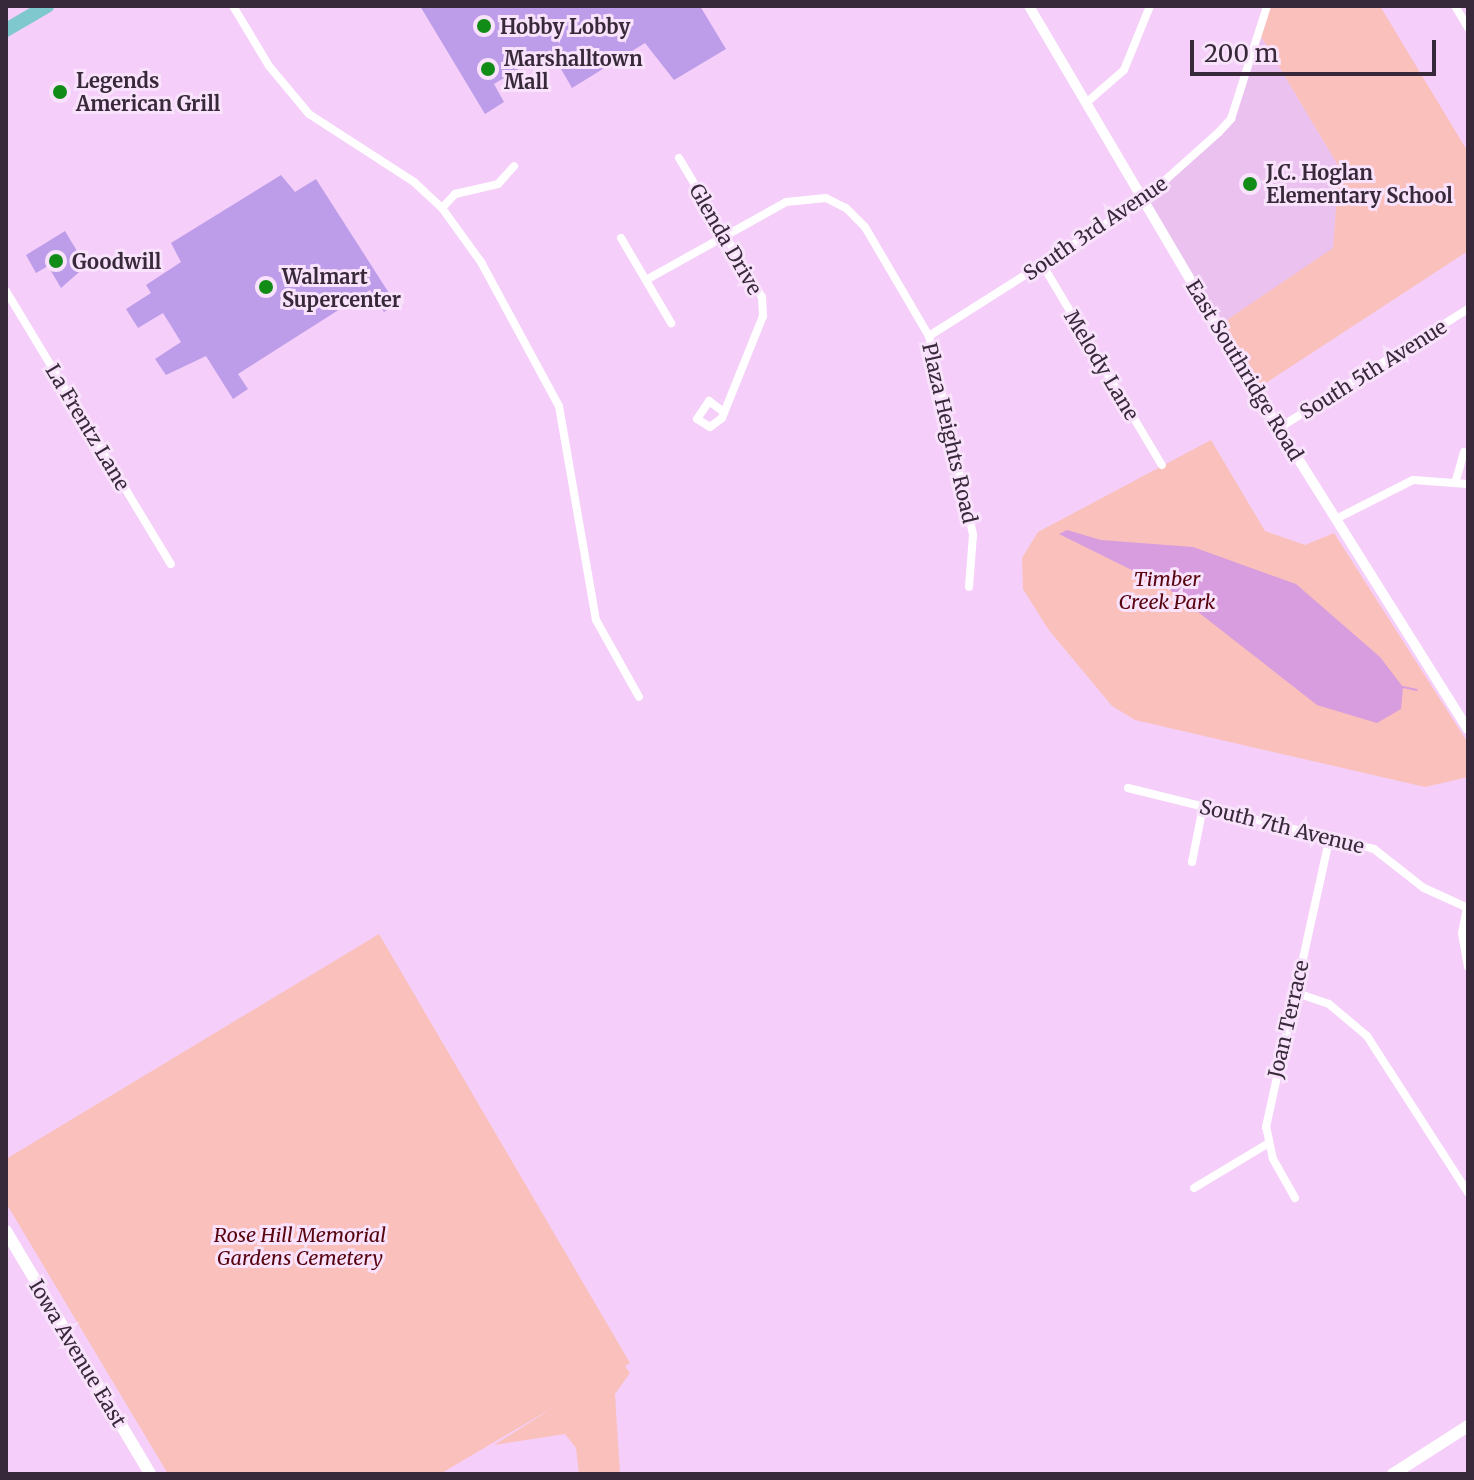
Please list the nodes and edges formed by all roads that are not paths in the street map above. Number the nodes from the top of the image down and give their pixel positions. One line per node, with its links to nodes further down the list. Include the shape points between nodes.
1 (47, 6): 8 (main road)
2 (233, 6): 13 (street, via 269,66 309,114)
3 (1029, 6): 9 (street, East Southridge Road)
4 (1150, 6): 9 (street, via 1124,70)
5 (1267, 6): 12 (street, South 3rd Avenue, via 1231,119)
6 (1455, 6): 7 (street)
7 (1468, 28)
8 (6, 30)
9 (1086, 103): 12 (street, East Southridge Road)
10 (679, 158): 15 (street, Glenda Drive)
11 (514, 166): 13 (street, via 498,184 455,194)
12 (1143, 200): 16 (street, South 3rd Avenue); 23 (street, East Southridge Road)
13 (442, 208): 31 (street, via 481,262 559,406 596,620)
14 (621, 238): 17 (street)
15 (727, 238): 17 (street); 21 (street, Plaza Heights Road, via 786,202 826,198 865,227); 22 (street, Glenda Drive, via 762,297 763,316)
16 (1042, 264): 21 (street, South 3rd Avenue); 25 (street, Melody Lane)
17 (646, 280): 20 (street)
18 (6, 291): 29 (street, La Frentz Lane)
19 (1468, 309): 23 (street, South 5th Avenue)
20 (671, 323)
21 (929, 336): 30 (street, Plaza Heights Road, via 973,535)
22 (721, 410)
23 (1279, 428): 28 (street, East Southridge Road)
24 (1464, 452): 26 (street)
25 (1162, 465)
26 (1456, 480): 27 (street); 28 (street, via 1413,480)
27 (1468, 484)
28 (1336, 519): 32 (street, East Southridge Road)
29 (171, 564)
30 (969, 587)
31 (639, 697)
32 (1468, 729)
33 (1128, 788): 34 (street, South 7th Avenue)
34 (1203, 807): 35 (street, South 7th Avenue); 36 (street)
35 (1330, 836): 37 (street, South 7th Avenue, via 1374,849 1424,888); 39 (street, Joan Terrace)
36 (1192, 862)
37 (1468, 908): 38 (street, via 1462,933)
38 (1468, 966)
39 (1294, 992): 40 (street, Joan Terrace, via 1269,1101); 42 (street, via 1329,1004 1367,1036)
40 (1269, 1143): 41 (street); 43 (street, Joan Terrace)
41 (1194, 1188)
42 (1468, 1193)
43 (1295, 1198)
44 (6, 1231): 46 (main road, Iowa Avenue East)
45 (1468, 1426): 47 (main road)
46 (150, 1474)
47 (1393, 1474)

